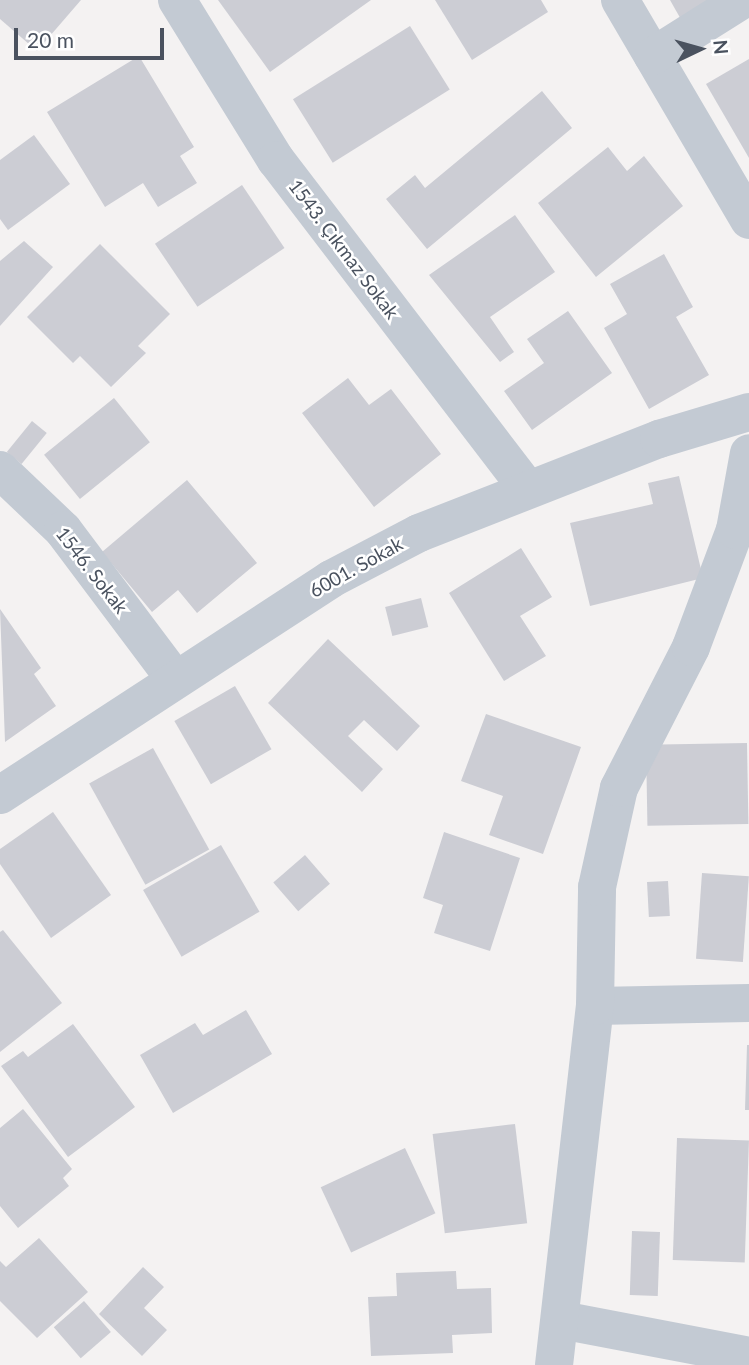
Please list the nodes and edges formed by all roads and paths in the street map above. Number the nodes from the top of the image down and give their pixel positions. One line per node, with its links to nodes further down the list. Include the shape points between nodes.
1 (177, 0): 9 (street, 1543. Çıkmaz Sokak, via 276,160)
2 (620, 0): 4 (street)
3 (742, 0): 4 (street)
4 (653, 56): 5 (street)
5 (749, 220)
6 (749, 412): 9 (street, 6001. Sokak)
7 (749, 453): 13 (street, via 736,530 691,647 619,788 597,887)
8 (0, 470): 10 (street, 1546. Sokak, via 63,530)
9 (527, 488): 10 (street, 6001. Sokak, via 419,533 331,579)
10 (175, 680): 11 (street, 6001. Sokak)
11 (0, 795)
12 (749, 1003): 13 (street)
13 (595, 1006): 14 (street)
14 (561, 1320): 15 (street); 16 (street)
15 (749, 1356)
16 (554, 1365)

